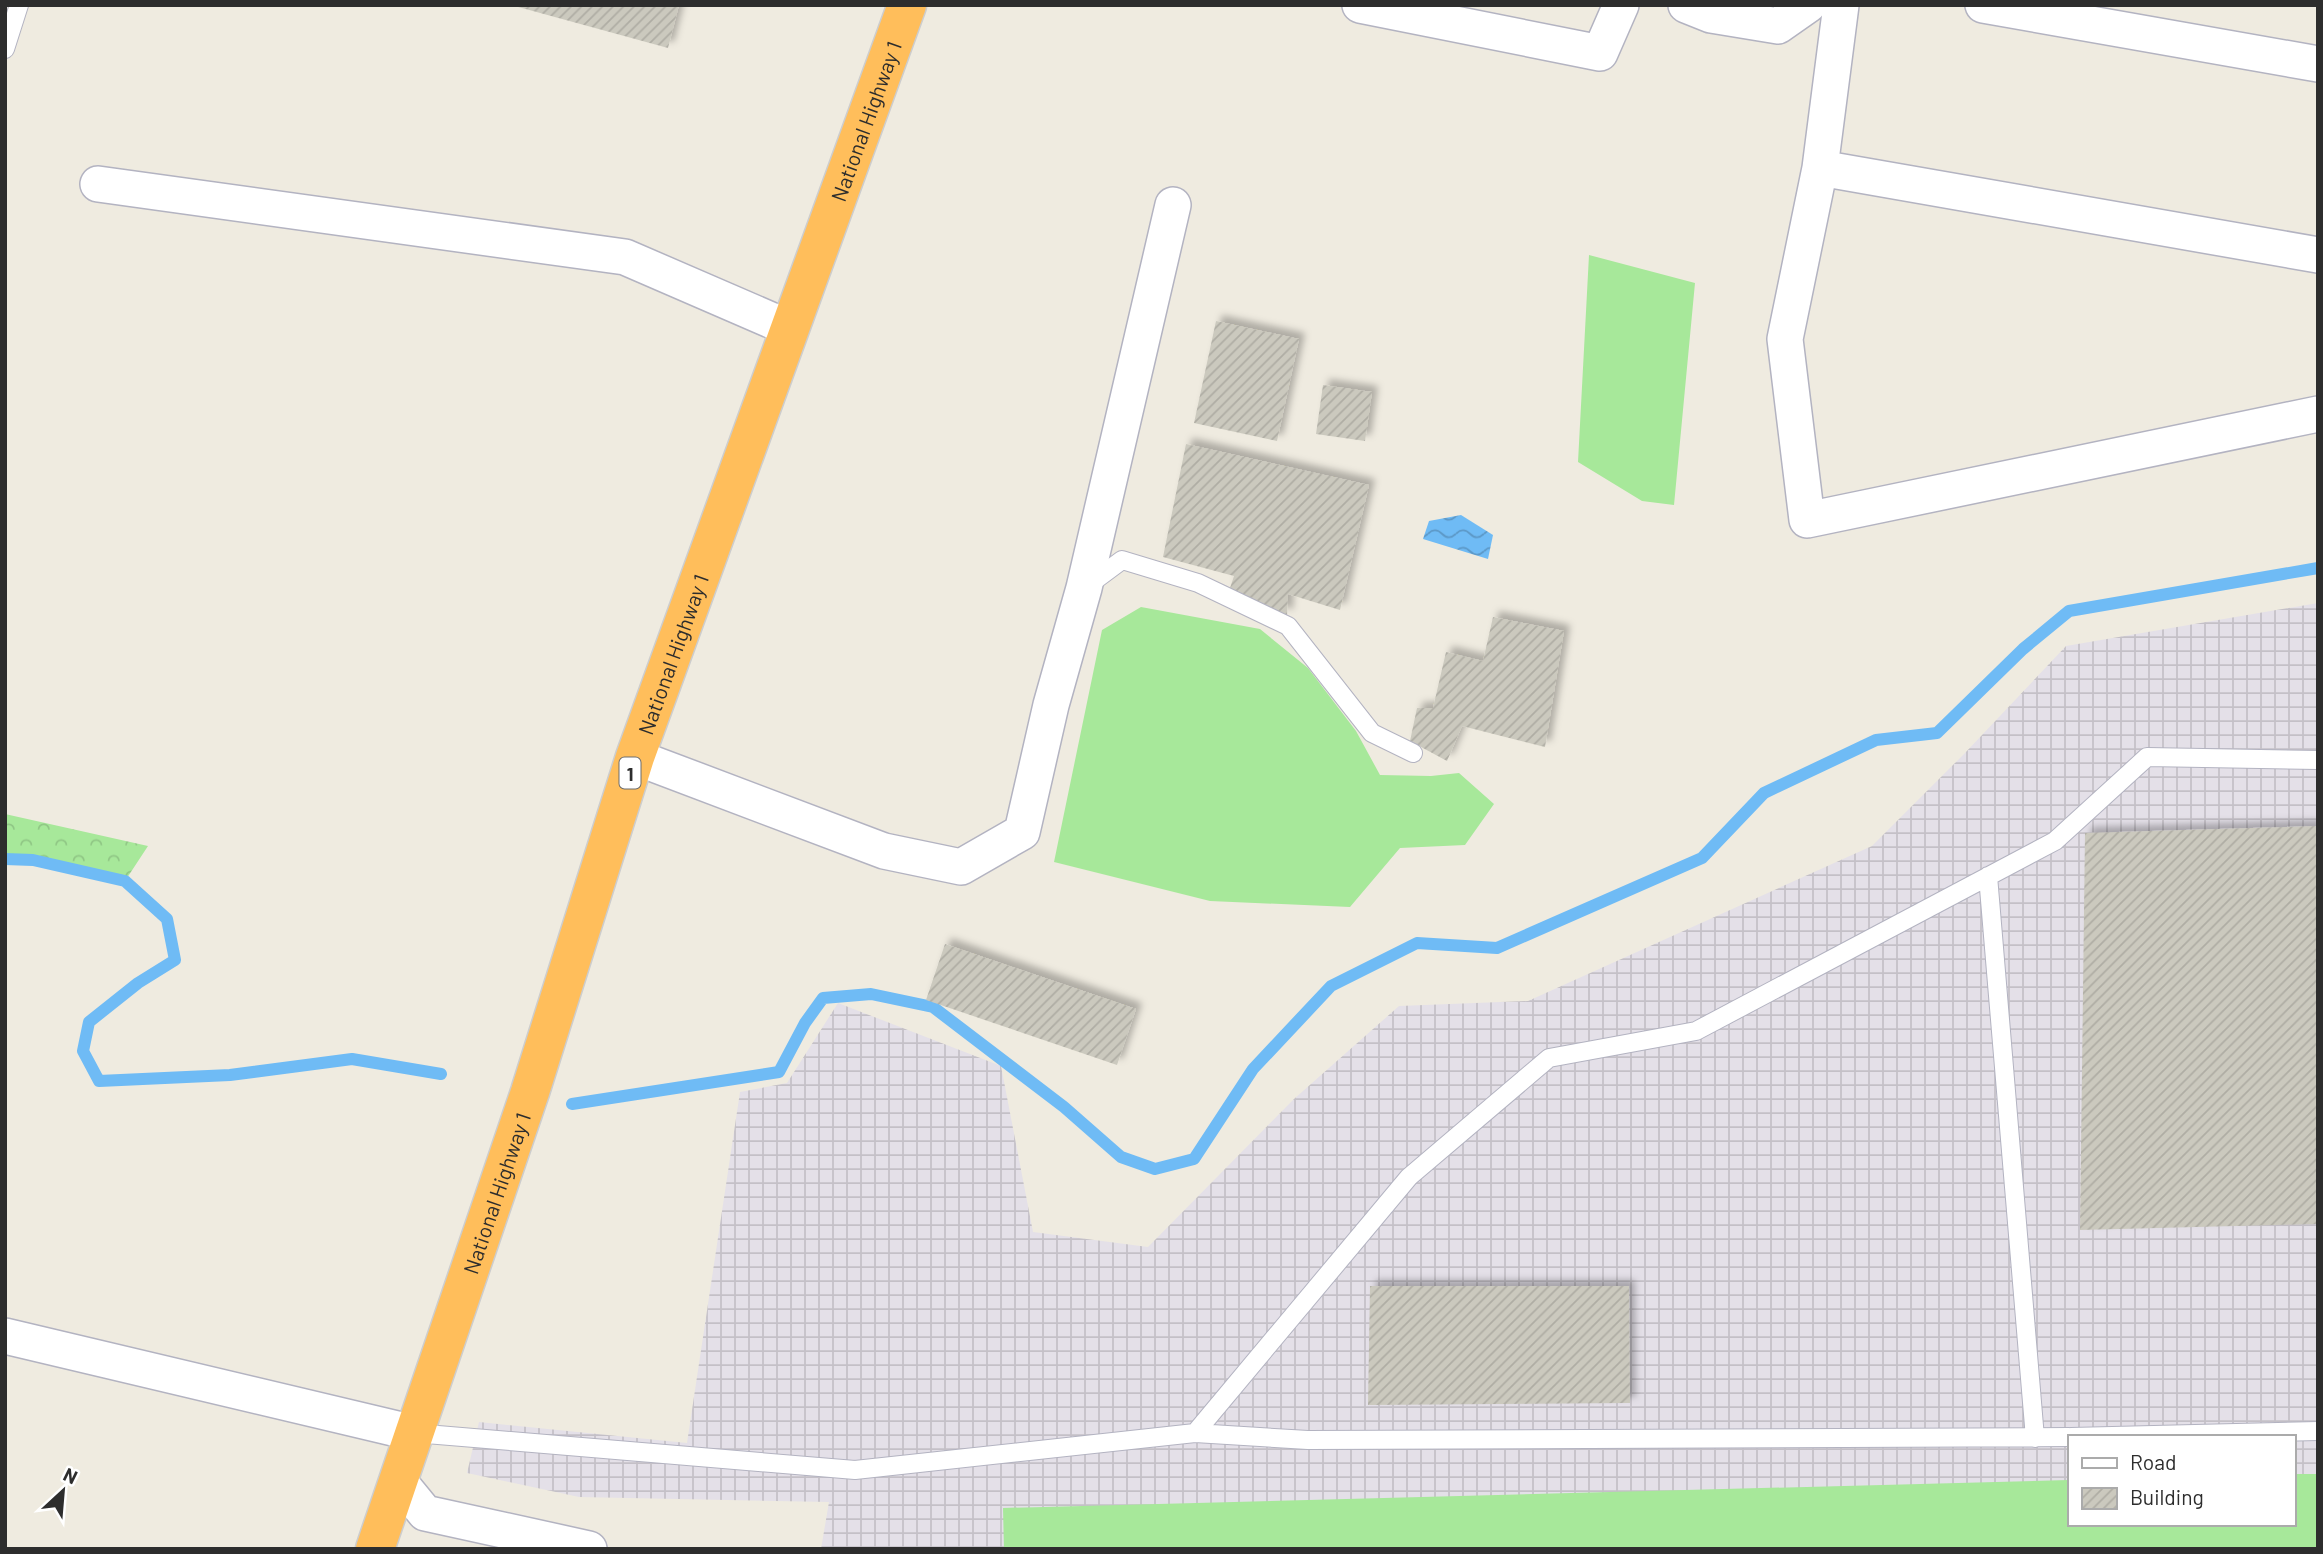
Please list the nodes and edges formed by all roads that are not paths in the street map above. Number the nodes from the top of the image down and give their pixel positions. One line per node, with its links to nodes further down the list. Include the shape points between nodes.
1 (19, 5): 9 (lane)
2 (907, 5): 15 (highway, National Highway 1 / 1)
3 (1360, 5): 4 (street, via 1600,53)
4 (1621, 5)
5 (1686, 5): 6 (street, via 1712,15 1778,26)
6 (1808, 5)
7 (1841, 5): 11 (street)
8 (1983, 5): 10 (street)
9 (5, 49)
10 (2318, 64)
11 (1820, 168): 14 (street); 16 (street, via 1785,339 1807,520)
12 (98, 184): 15 (street, via 625,257)
13 (1173, 205): 17 (street)
14 (2318, 255)
15 (789, 328): 19 (highway, National Highway 1 / 1)
16 (2318, 414)
17 (1084, 588): 18 (lane, via 1122,560 1198,583 1288,626 1372,733); 19 (street, via 1022,832 961,867 884,851)
18 (1413, 753)
19 (635, 757): 24 (highway, National Highway 1 / 1, via 530,1092)
20 (2318, 760): 21 (lane, via 2147,757 2054,841)
21 (1988, 876): 25 (lane, via 1696,1031 1549,1058 1409,1177); 28 (lane)
22 (5, 1336): 24 (street)
23 (2318, 1431): 26 (lane)
24 (414, 1433): 25 (lane, via 855,1470); 29 (highway, National Highway 1 / 1)
25 (1195, 1433): 28 (lane, via 1308,1440)
26 (2153, 1435)
27 (2068, 1437): 28 (lane)
28 (2035, 1438)
29 (398, 1480): 30 (highway, National Highway 1 / 1); 31 (street, via 425,1513)
30 (376, 1549)
31 (589, 1549)

